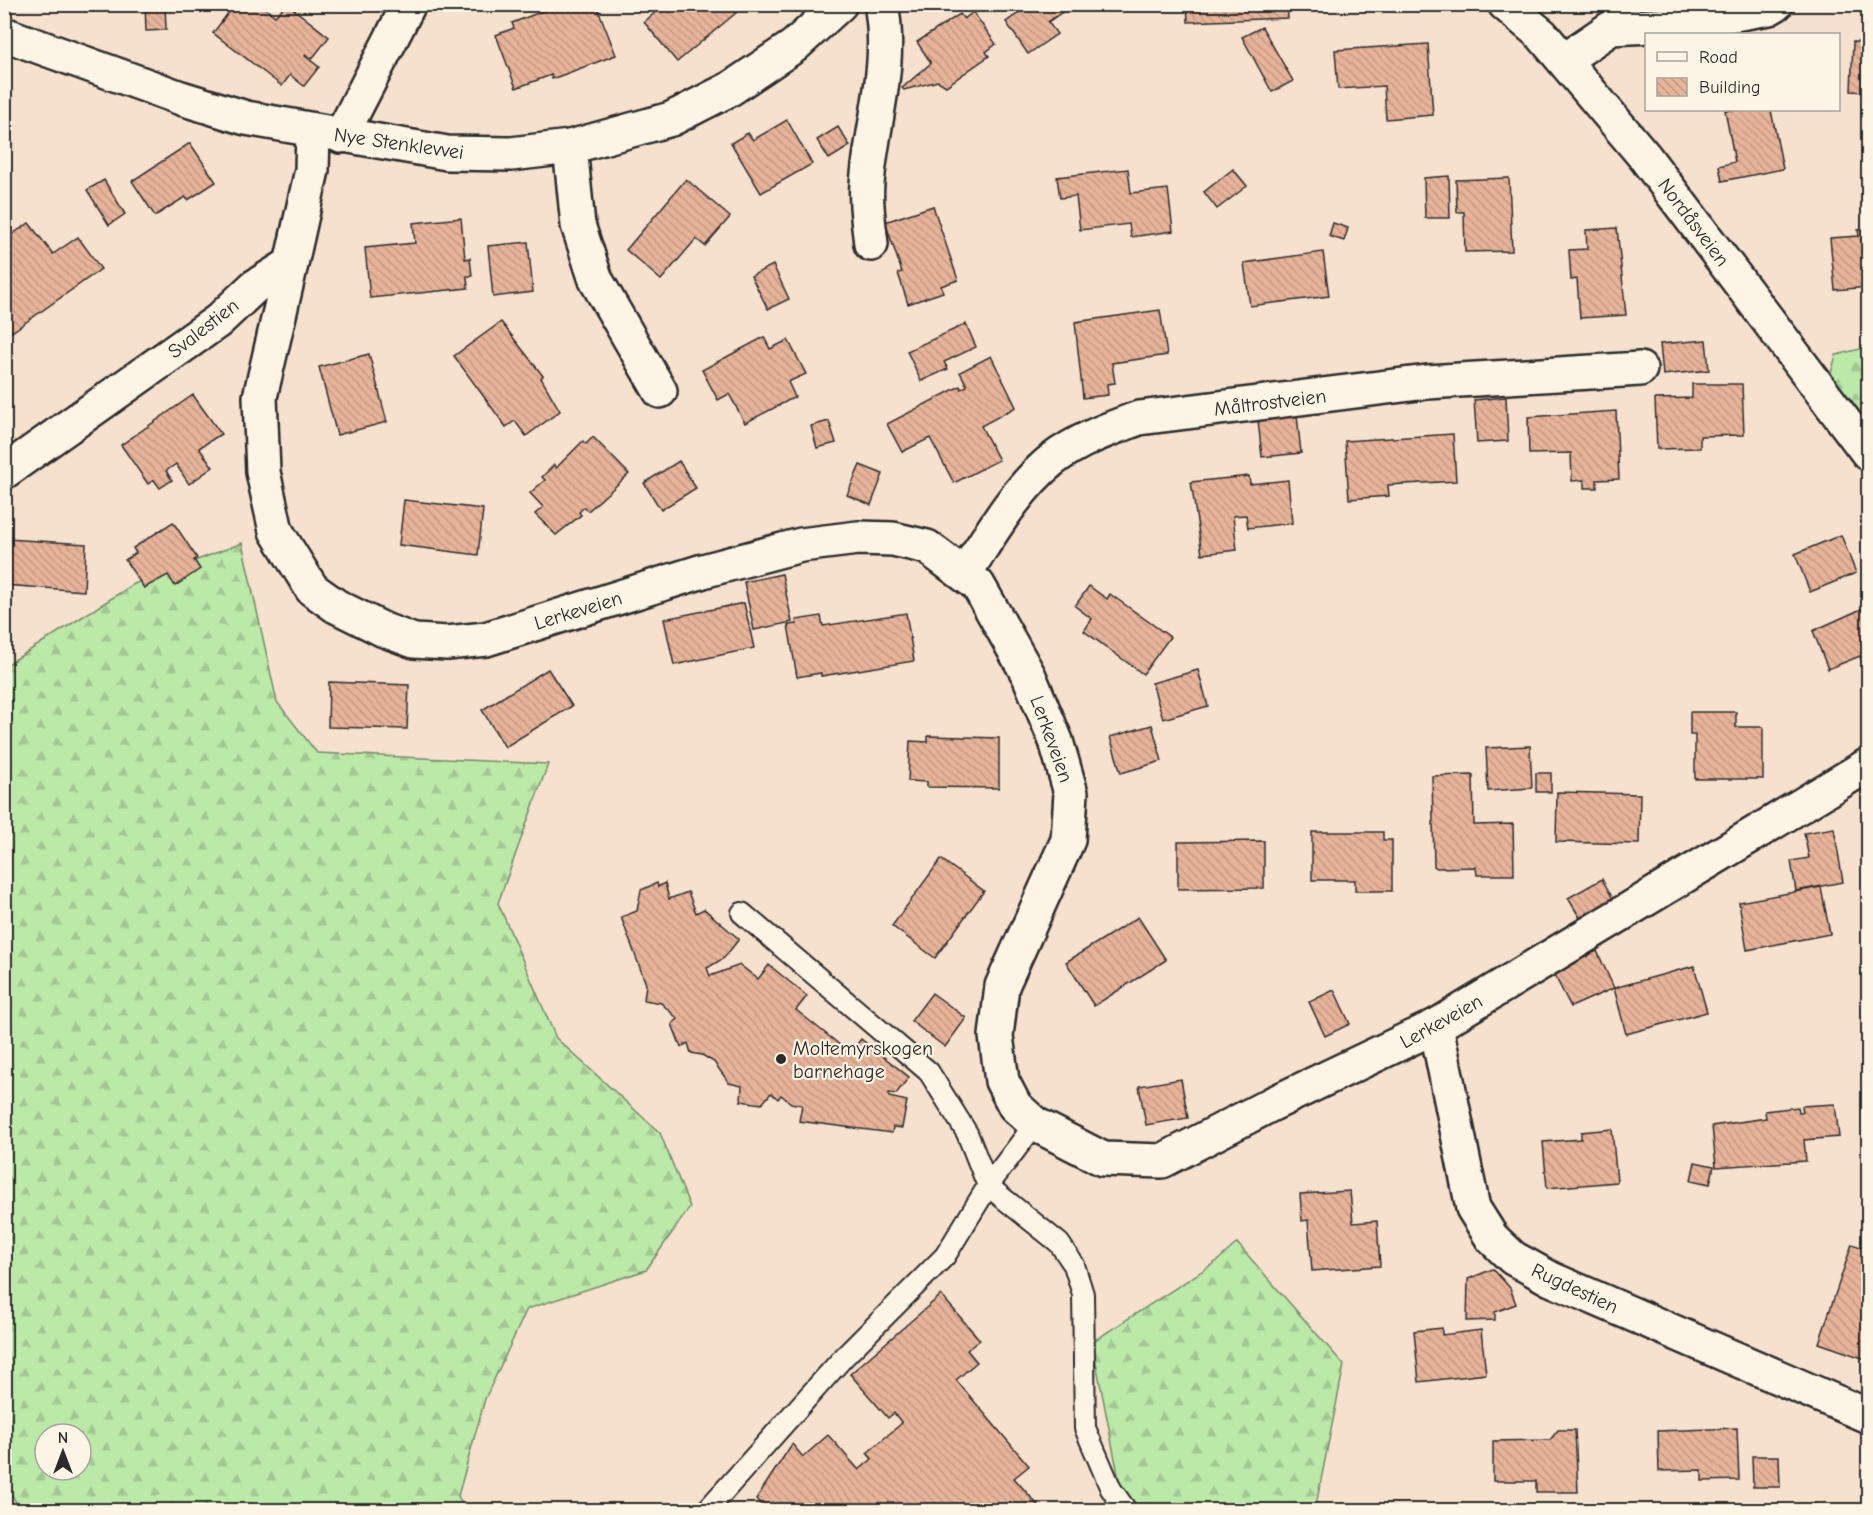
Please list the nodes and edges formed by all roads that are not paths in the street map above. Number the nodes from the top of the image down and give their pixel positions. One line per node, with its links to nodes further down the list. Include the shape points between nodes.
1 (409, 4): 8 (street)
2 (840, 4): 9 (street, Nye Stenklevvei, via 794,46 730,89 671,119)
3 (881, 4): 10 (street, via 886,56 867,186)
4 (1505, 4): 7 (street, Nordåsveien)
5 (1776, 4): 7 (street, via 1671,25 1611,28)
6 (4, 33): 8 (street, Nye Stenklevvei, via 181,98 246,118)
7 (1564, 60): 14 (street, Nordåsveien, via 1645,157)
8 (327, 134): 9 (street, Nye Stenklevvei, via 447,153 511,154); 11 (street, via 312,170)
9 (570, 147): 13 (street, via 578,225 596,280)
10 (871, 244)
11 (291, 264): 15 (street, Svalestien, via 254,287 218,321); 16 (street, Lerkeveien, via 260,397 263,472 276,531 312,589 384,630 414,641 486,639 703,571 801,546 858,538 893,538 927,547)
12 (1640, 369): 16 (street, Måltrostveien, via 1427,382 1139,418 1097,433 1052,460 1015,499)
13 (660, 391)
14 (1869, 453)
15 (4, 472)
16 (965, 573): 20 (street, Lerkeveien, via 978,585 1029,676 1056,741 1071,793 1068,840 1002,986 996,1036 1002,1081 1015,1106)
17 (1869, 765): 19 (street, Lerkeveien)
18 (742, 913): 21 (lane, via 929,1072 967,1133)
19 (1436, 1026): 20 (street, Lerkeveien, via 1162,1161 1102,1160); 22 (street, Rugdestien, via 1473,1208 1492,1238 1513,1258 1551,1279)
20 (1035, 1124): 21 (lane)
21 (988, 1185): 23 (lane, via 945,1256 842,1359); 24 (lane, via 1059,1243 1074,1265 1083,1294 1085,1428 1112,1489)
22 (1869, 1416)
23 (707, 1510)
24 (1126, 1510)

